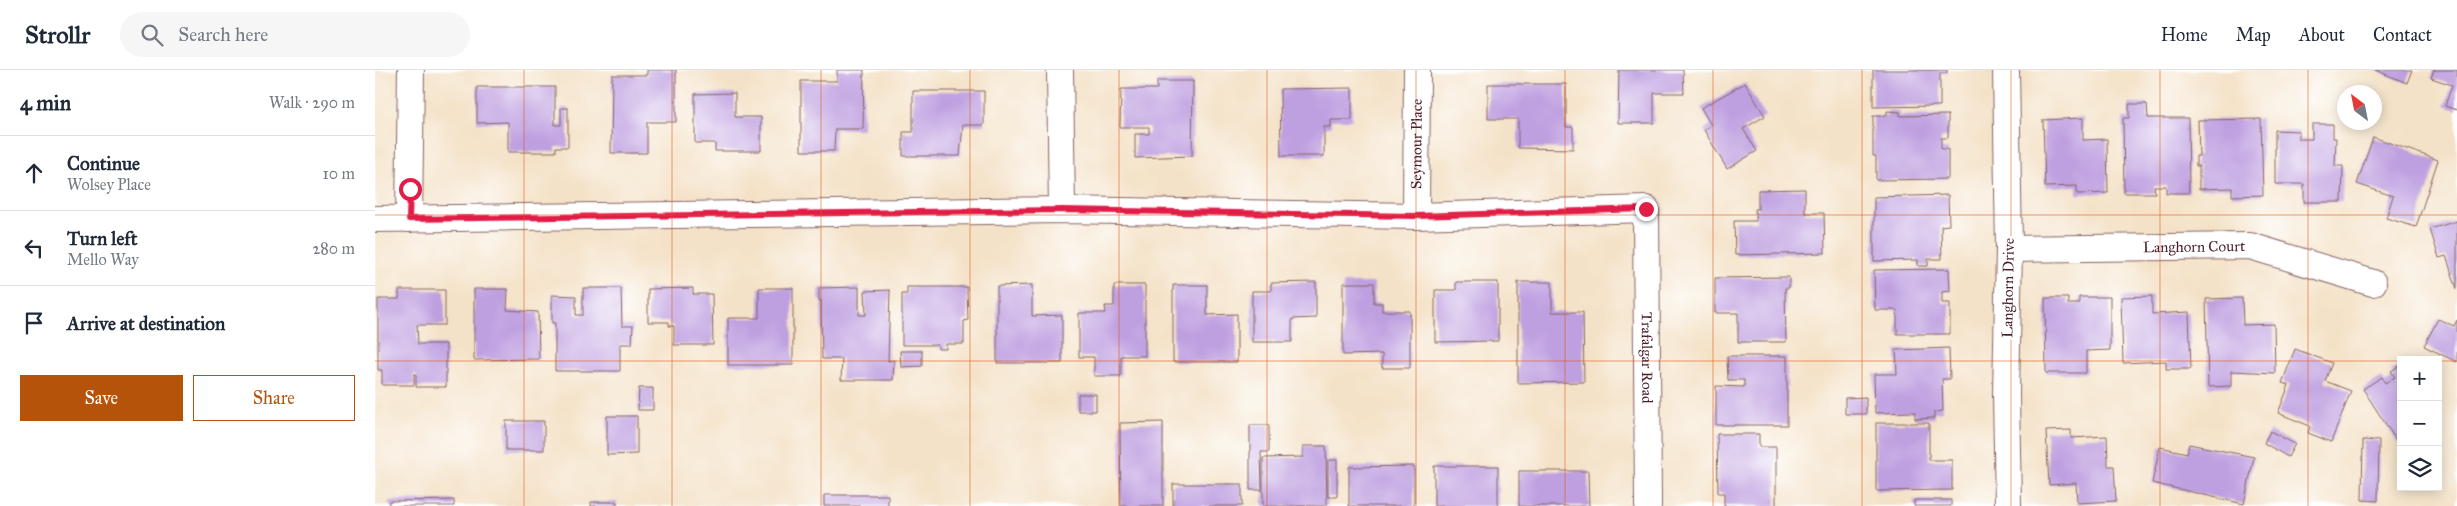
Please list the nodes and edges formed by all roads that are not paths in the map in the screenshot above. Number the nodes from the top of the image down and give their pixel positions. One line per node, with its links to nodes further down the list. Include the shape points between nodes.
1 (411, 70): 8 (street)
2 (1060, 70): 5 (street)
3 (1417, 70): 6 (street, Seymour Place)
4 (2006, 70): 9 (street, Langhorn Drive)
5 (1062, 210): 6 (street); 8 (street)
6 (1416, 216): 11 (street, Trafalgar Road, via 1646,209)
7 (375, 219): 8 (street)
8 (409, 219)
9 (2009, 249): 10 (street, Langhorn Court, via 2250,246); 12 (street, Langhorn Drive)
10 (2373, 283)
11 (1648, 506)
12 (2008, 506)

